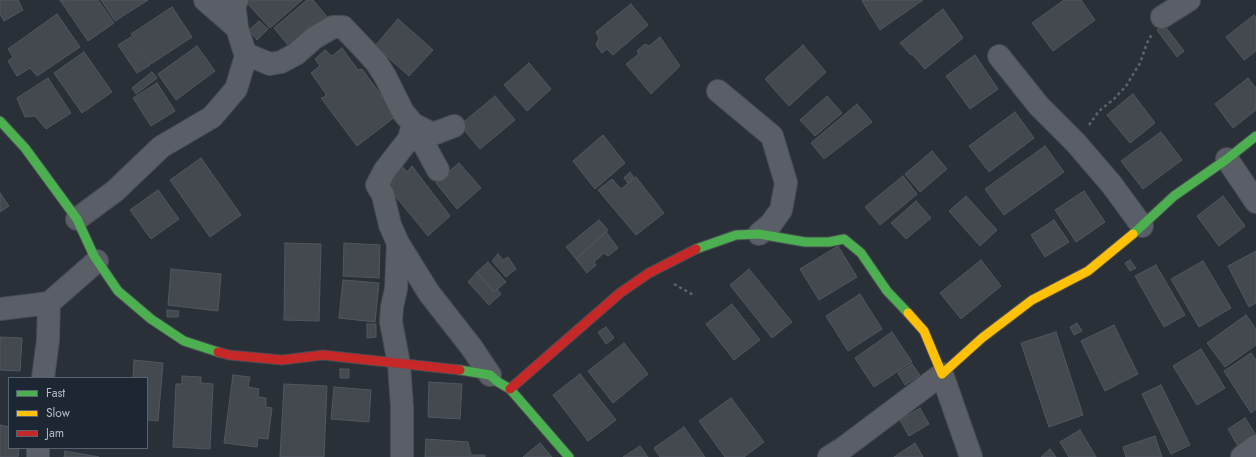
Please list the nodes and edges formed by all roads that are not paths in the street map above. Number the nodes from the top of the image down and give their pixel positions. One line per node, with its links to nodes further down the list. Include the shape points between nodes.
1 (204, 0): 5 (street)
2 (237, 0): 5 (street, via 234,2)
3 (1189, 0): 4 (street)
4 (1162, 17)
5 (237, 28): 6 (street)
6 (246, 56): 10 (street, via 270,64 281,62 296,54 314,38 333,28 343,27 376,62 403,112); 16 (street, via 236,89 212,117 161,147 115,191)
7 (999, 56): 17 (street, via 1039,106 1085,153)
8 (718, 91): 18 (street, via 772,136 786,183 782,210 772,224)
9 (0, 120): 16 (street)
10 (413, 124): 11 (street, via 433,134); 14 (street); 19 (street, via 409,138 377,185 383,195 390,225)
11 (454, 126)
12 (1256, 136): 13 (street)
13 (1227, 159): 15 (street); 17 (street, via 1174,196)
14 (438, 170)
15 (1256, 202)
16 (77, 219): 20 (street)
17 (1142, 226): 24 (street, via 1088,271 1032,300 982,338)
18 (759, 234): 24 (street, via 805,242 844,239 861,253 887,291 924,331); 27 (street, via 736,235 692,250 649,273 620,293)
19 (398, 243): 23 (street, via 391,322); 25 (street, via 429,294)
20 (98, 261): 21 (street); 23 (street, via 118,290 151,319 184,341 229,355 282,360 323,355)
21 (49, 303): 22 (street); 26 (street, via 48,340)
22 (0, 309)
23 (399, 364): 25 (street); 29 (street)
24 (942, 374): 31 (street); 32 (street)
25 (490, 375): 27 (street)
26 (42, 377)
27 (510, 388): 30 (street)
28 (1256, 446): 33 (street)
29 (402, 457)
30 (569, 457)
31 (829, 457)
32 (971, 457)
33 (1242, 457)

